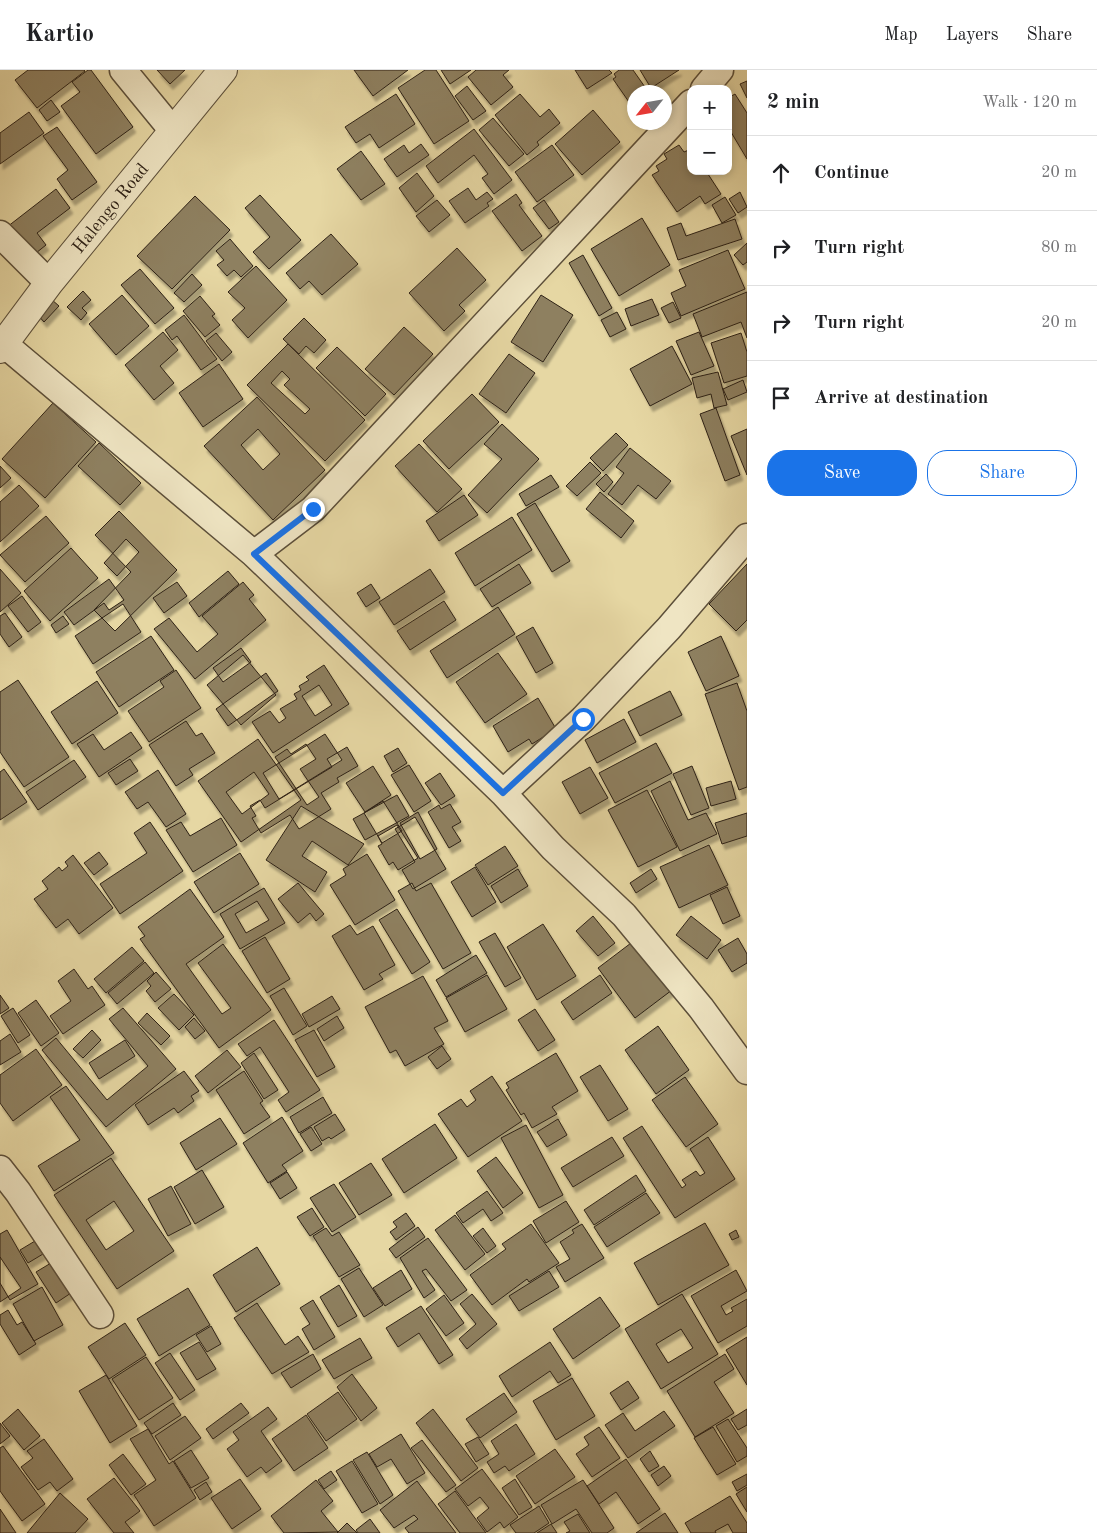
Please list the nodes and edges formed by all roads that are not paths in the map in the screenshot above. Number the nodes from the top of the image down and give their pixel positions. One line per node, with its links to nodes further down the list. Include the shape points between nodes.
1 (123, 70): 6 (street)
2 (223, 70): 6 (street, Halengo Road)
3 (720, 70): 4 (street)
4 (707, 85)
5 (687, 107): 11 (street, via 313,509)
6 (174, 131): 8 (street, Halengo Road)
7 (0, 234): 8 (street)
8 (49, 283): 9 (street, Halengo Road)
9 (2, 346): 11 (street)
10 (747, 537): 12 (street, via 583,719)
11 (254, 554): 12 (street)
12 (503, 793): 13 (street, via 553,848 624,915 702,1008)
13 (747, 1071)
14 (0, 1169): 15 (street)
15 (100, 1315)

